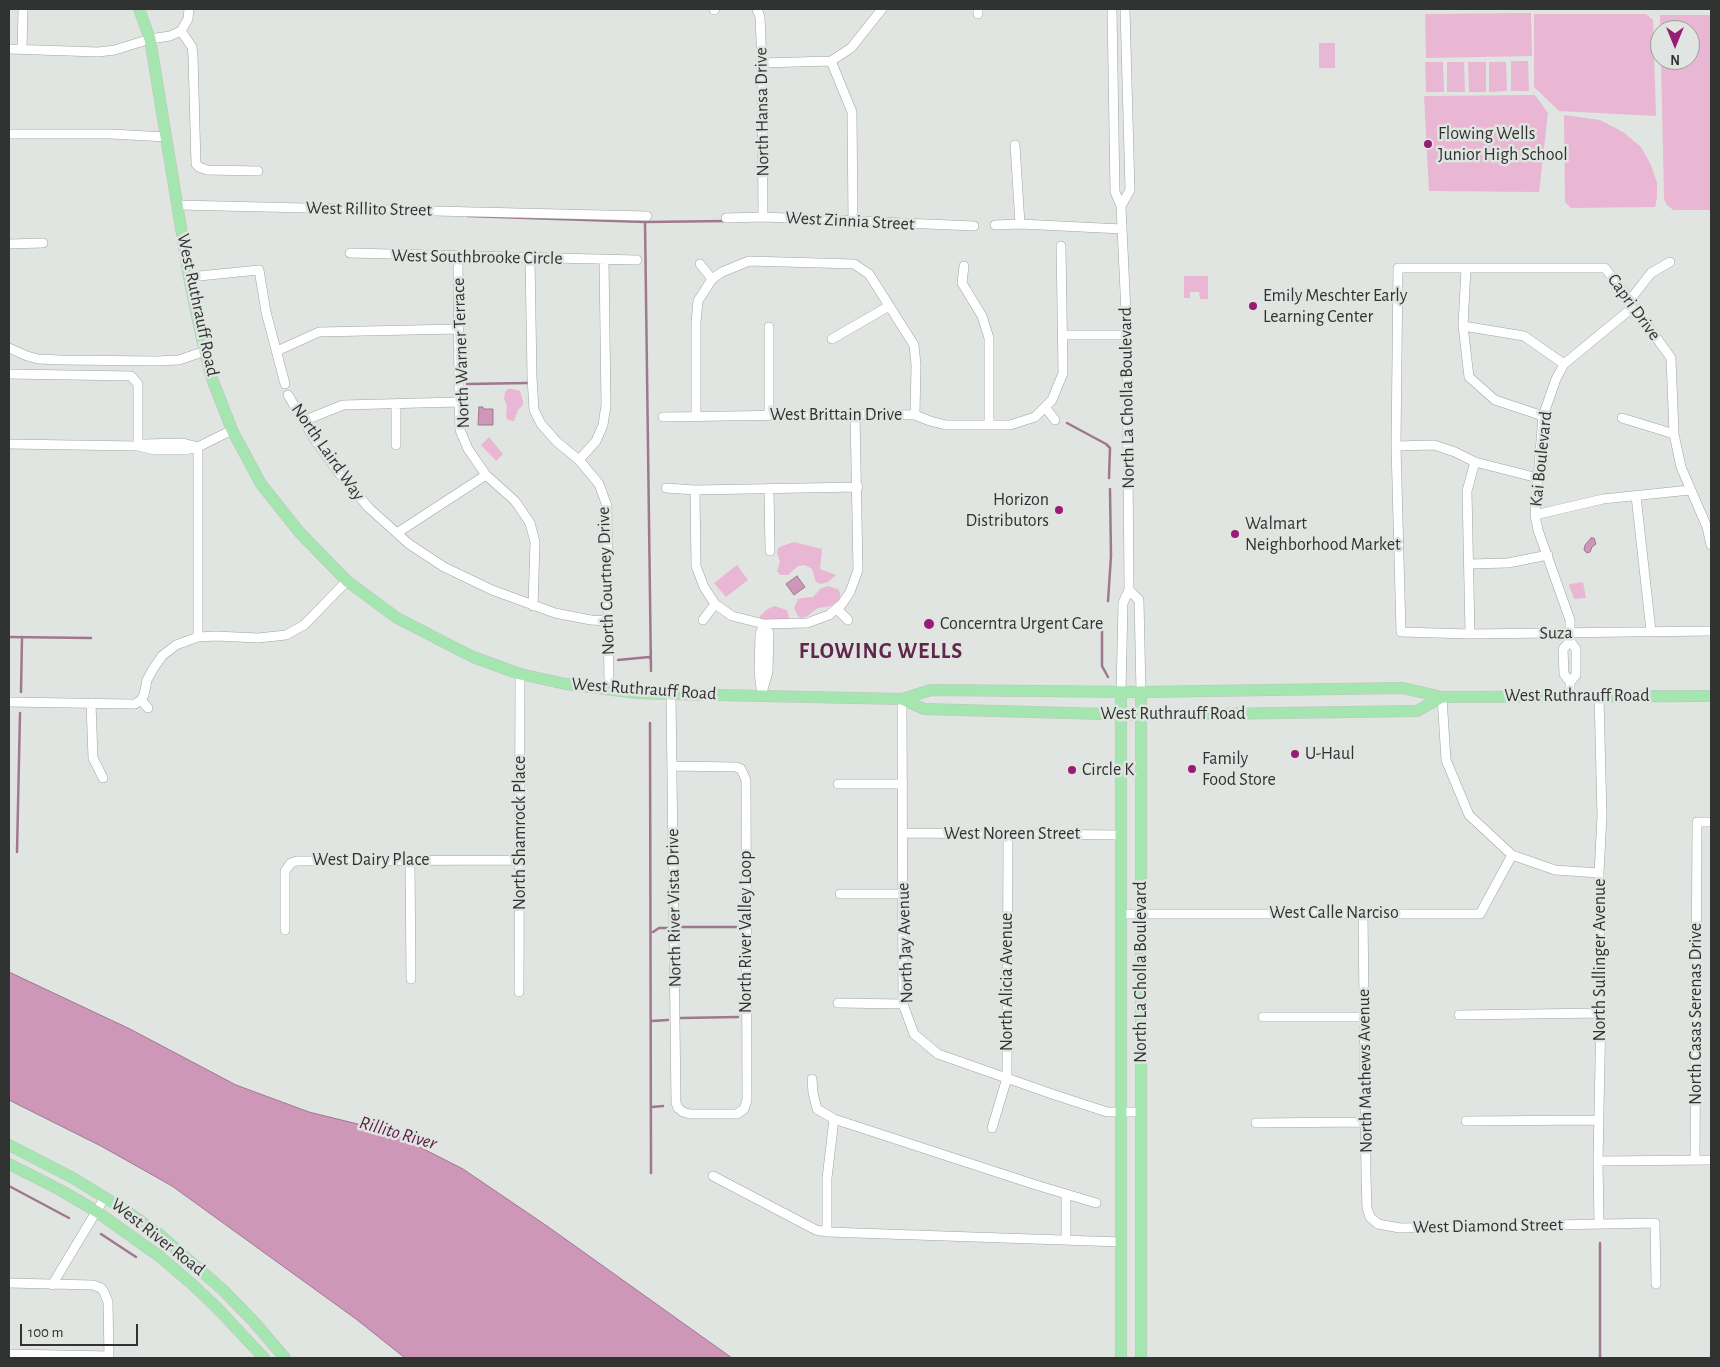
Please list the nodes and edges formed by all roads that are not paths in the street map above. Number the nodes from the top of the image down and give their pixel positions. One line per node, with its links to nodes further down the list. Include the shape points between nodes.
1 (24, 9): 11 (street)
2 (139, 9): 9 (main road, West Ruthrauff Road)
3 (188, 9): 8 (street, via 188,19)
4 (757, 9): 13 (street, North Hansa Drive)
5 (882, 9): 12 (street, via 851,48)
6 (1112, 9): 19 (street, North La Cholla Boulevard, via 1115,192)
7 (1125, 9): 19 (street, North La Cholla Boulevard, via 1130,190)
8 (181, 31): 9 (street); 17 (street, via 194,56 196,164 207,170)
9 (150, 39): 11 (street, via 98,52); 15 (main road, West Ruthrauff Road)
10 (9, 49): 11 (street)
11 (22, 49)
12 (831, 62): 13 (street); 23 (street, via 852,112)
13 (762, 63): 21 (street, North Hansa Drive)
14 (9, 134): 15 (street)
15 (166, 137): 18 (main road, West Ruthrauff Road)
16 (1015, 146): 24 (street)
17 (258, 171)
18 (178, 204): 20 (street, West Rillito Street); 40 (main road, West Ruthrauff Road)
19 (1121, 206): 27 (street, North La Cholla Boulevard)
20 (647, 216)
21 (763, 217): 22 (street, West Zinnia Street); 23 (street, West Zinnia Street)
22 (726, 218)
23 (853, 222): 26 (street, West Zinnia Street)
24 (1020, 224): 25 (street); 27 (street)
25 (995, 225)
26 (974, 226)
27 (1122, 228): 48 (street, North La Cholla Boulevard)
28 (43, 243): 29 (street)
29 (9, 244)
30 (1060, 246): 47 (street)
31 (350, 254): 32 (street, West Southbrooke Circle)
32 (458, 256): 33 (street, West Southbrooke Circle); 46 (street, North Warner Terrace)
33 (530, 258): 34 (street, West Southbrooke Circle); 77 (street, North Courtney Drive, via 534,410 557,442)
34 (604, 260): 35 (street, West Southbrooke Circle); 77 (street, via 604,425)
35 (637, 260)
36 (1670, 262): 42 (street, Kai Boulevard, via 1651,273)
37 (700, 264): 41 (street)
38 (964, 266): 69 (street, via 962,283 982,316 989,338)
39 (1466, 268): 42 (street, Capri Drive, via 1605,268); 44 (street); 75 (street, Capri Drive, via 1398,268)
40 (190, 277): 51 (main road, West Ruthrauff Road); 52 (street, North Laird Way, via 259,270)
41 (712, 279): 43 (street, via 749,261 854,264 869,274); 63 (street, via 698,301)
42 (1631, 304): 53 (street, Kai Boulevard); 71 (street, Capri Drive, via 1672,358)
43 (889, 306): 49 (street); 62 (street, via 914,345)
44 (1463, 326): 53 (street, via 1524,336); 64 (street, via 1468,377 1495,400)
45 (769, 327): 61 (street)
46 (458, 329): 52 (street, via 319,332); 57 (street, North Warner Terrace)
47 (1063, 335): 48 (street); 59 (street, via 1063,373 1052,400)
48 (1127, 335): 94 (street, North La Cholla Boulevard)
49 (832, 339)
50 (9, 348): 51 (street, via 38,359 90,360 179,360)
51 (205, 351): 70 (main road, West Ruthrauff Road)
52 (277, 351): 55 (street, North Laird Way)
53 (1564, 364): 64 (street, Kai Boulevard)
54 (9, 374): 73 (street, via 130,376 138,384)
55 (285, 384)
56 (288, 395): 68 (street, North Laird Way)
57 (459, 402): 58 (street); 79 (street, North Warner Terrace, via 460,430 468,449)
58 (396, 404): 68 (street, via 343,405); 74 (street)
59 (1045, 408): 67 (street); 69 (street, West Brittain Drive, via 1035,418 1010,425)
60 (855, 414): 61 (street, West Brittain Drive); 62 (street, West Brittain Drive); 81 (street)
61 (769, 415): 63 (street, West Brittain Drive)
62 (915, 415): 69 (street, West Brittain Drive, via 946,425)
63 (696, 416): 65 (street, West Brittain Drive)
64 (1542, 416): 80 (street, Kai Boulevard)
65 (663, 417)
66 (1622, 418): 71 (street)
67 (1055, 420)
68 (303, 421): 88 (street, North Laird Way, via 338,472 369,508)
69 (989, 425)
70 (232, 430): 76 (street); 93 (main road, West Ruthrauff Road, via 261,484 300,533)
71 (1674, 434): 85 (street, Capri Drive)
72 (9, 444): 73 (street)
73 (138, 446): 76 (street, via 183,443)
74 (396, 446)
75 (1396, 446): 78 (street, via 1434,445); 104 (street, Suza, via 1401,632)
76 (198, 447): 105 (street)
77 (579, 460): 100 (street, North Courtney Drive, via 598,484 607,506)
78 (1475, 462): 80 (street); 92 (street, via 1468,491)
79 (486, 475): 88 (street); 96 (street, North Warner Terrace, via 515,501 530,523 535,542)
80 (1538, 478): 87 (street, Kai Boulevard)
81 (858, 487): 83 (street); 97 (street, via 858,570 850,592)
82 (666, 488): 84 (street)
83 (769, 488): 84 (street); 90 (street)
84 (695, 490): 95 (street, via 696,566)
85 (1690, 490): 86 (street); 89 (street, Capri Drive)
86 (1636, 496): 87 (street, via 1603,499); 103 (street)
87 (1535, 515): 91 (street, Kai Boulevard)
88 (397, 533): 96 (street, North Laird Way, via 444,567)
89 (1711, 544)
90 (770, 550)
91 (1548, 556): 92 (street, via 1508,563); 106 (street, Kai Boulevard, via 1570,620)
92 (1468, 564): 104 (street)
93 (347, 581): 105 (street, via 304,625 286,635); 107 (main road, West Ruthrauff Road, via 397,618 474,657)
94 (1129, 590): 109 (street, North La Cholla Boulevard, via 1123,603); 110 (street, North La Cholla Boulevard, via 1139,600)
95 (715, 604): 98 (street); 101 (street, via 732,616)
96 (533, 606): 100 (street, North Laird Way)
97 (837, 609): 99 (street); 101 (street, via 808,623)
98 (703, 620)
99 (848, 620)
100 (608, 621): 108 (street, North Courtney Drive)
101 (764, 624): 112 (street, via 769,633 768,672)
102 (1711, 630): 103 (street, Suza)
103 (1651, 631): 106 (street, Suza)
104 (1470, 634): 106 (street, Suza)
105 (198, 637): 118 (street, via 176,645 162,656 147,680)
106 (1570, 637): 113 (street, Kai Boulevard, via 1563,649 1564,674 1570,682)
107 (520, 674): 108 (main road, West Ruthrauff Road); 134 (street, North Shamrock Place)
108 (609, 690): 111 (main road, West Ruthrauff Road)
109 (1120, 692): 110 (main road, West Ruthrauff Road); 117 (main road, West Ruthrauff Road, via 931,690); 122 (main road, North La Cholla Boulevard)
110 (1141, 692): 116 (main road, West Ruthrauff Road, via 1403,688); 123 (main road, North La Cholla Boulevard)
111 (671, 694): 112 (main road, West Ruthrauff Road); 124 (street, North River Vista Drive)
112 (761, 696): 117 (main road, West Ruthrauff Road)
113 (1570, 696): 114 (main road, West Ruthrauff Road); 116 (main road, West Ruthrauff Road)
114 (1599, 696): 115 (main road, West Ruthrauff Road); 135 (street, North Sullinger Avenue, via 1602,816)
115 (1711, 696)
116 (1442, 697): 123 (main road, West Ruthrauff Road, via 1417,711); 132 (street, via 1446,760 1468,815)
117 (902, 699): 122 (main road, West Ruthrauff Road, via 924,709); 127 (street, North Jay Avenue)
118 (141, 700): 120 (street, via 135,704); 121 (street)
119 (9, 702): 120 (street)
120 (91, 704): 125 (street, via 93,758)
121 (148, 708)
122 (1120, 715): 123 (main road, West Ruthrauff Road); 131 (main road, North La Cholla Boulevard)
123 (1141, 715): 140 (main road, North La Cholla Boulevard)
124 (672, 766): 154 (street, North River Vista Drive, via 676,1097 678,1113); 154 (street, North River Valley Loop, via 731,766 745,770 746,780 747,1100 745,1111 733,1115)
125 (103, 778)
126 (838, 784): 127 (street)
127 (903, 784): 129 (street, North Jay Avenue)
128 (1711, 822): 162 (street, North Casas Serenas Drive, via 1697,822)
129 (903, 833): 130 (street, West Noreen Street); 137 (street, North Jay Avenue)
130 (1008, 834): 131 (street, West Noreen Street); 150 (street, North Alicia Avenue)
131 (1120, 835): 139 (main road, North La Cholla Boulevard)
132 (1512, 855): 135 (street, via 1555,870); 138 (street, West Calle Narciso, via 1480,914)
133 (410, 860): 134 (street, West Dairy Place); 141 (street, West Dairy Place, via 301,860 291,863 284,871); 142 (street)
134 (520, 860): 143 (street, North Shamrock Place)
135 (1599, 873): 146 (street, North Sullinger Avenue)
136 (840, 894): 137 (street)
137 (902, 894): 145 (street, North Jay Avenue)
138 (1363, 913): 140 (street, West Calle Narciso); 149 (street, North Mathews Avenue)
139 (1120, 914): 140 (street, West Calle Narciso); 152 (main road, North La Cholla Boulevard)
140 (1141, 914): 153 (main road, North La Cholla Boulevard)
141 (285, 930)
142 (411, 979)
143 (519, 992)
144 (838, 1003): 145 (street)
145 (903, 1004): 150 (street, North Jay Avenue, via 914,1034 938,1054)
146 (1601, 1013): 147 (street); 156 (street, North Sullinger Avenue)
147 (1458, 1015)
148 (1263, 1017): 149 (street)
149 (1364, 1017): 158 (street, North Mathews Avenue)
150 (1007, 1078): 152 (street, North Jay Avenue, via 1107,1112); 160 (street, North Alicia Avenue)
151 (812, 1079): 155 (street, via 817,1109)
152 (1121, 1112): 153 (street, North Jay Avenue); 175 (main road, North La Cholla Boulevard)
153 (1140, 1112): 184 (main road, North La Cholla Boulevard)
154 (690, 1114)
155 (834, 1119): 167 (street); 173 (street, via 827,1178)
156 (1599, 1120): 157 (street); 164 (street, North Sullinger Avenue)
157 (1466, 1121)
158 (1365, 1122): 159 (street); 171 (street, North Mathews Avenue, via 1367,1208 1370,1217)
159 (1256, 1123)
160 (992, 1128)
161 (9, 1145): 168 (main road, West River Road)
162 (1695, 1160): 163 (street); 164 (street)
163 (1711, 1160)
164 (1598, 1161): 172 (street, North Sullinger Avenue)
165 (9, 1164): 170 (main road, West River Road)
166 (713, 1176): 173 (street, via 816,1230)
167 (1066, 1195): 169 (street); 174 (street)
168 (105, 1196): 170 (street); 182 (main road, West River Road, via 210,1278)
169 (1096, 1202)
170 (96, 1211): 177 (street); 181 (main road, West River Road, via 187,1279)
171 (1378, 1224): 172 (street, West Diamond Street, via 1400,1228)
172 (1599, 1224): 178 (street, West Diamond Street, via 1655,1223)
173 (827, 1232): 174 (street)
174 (1066, 1240): 175 (street)
175 (1121, 1242): 183 (main road, North La Cholla Boulevard)
176 (9, 1283): 177 (street)
177 (52, 1284): 180 (street, via 93,1286 106,1290)
178 (1656, 1284)
179 (9, 1354): 180 (street)
180 (108, 1357)
181 (264, 1358)
182 (285, 1358)
183 (1121, 1358)
184 (1141, 1358)

